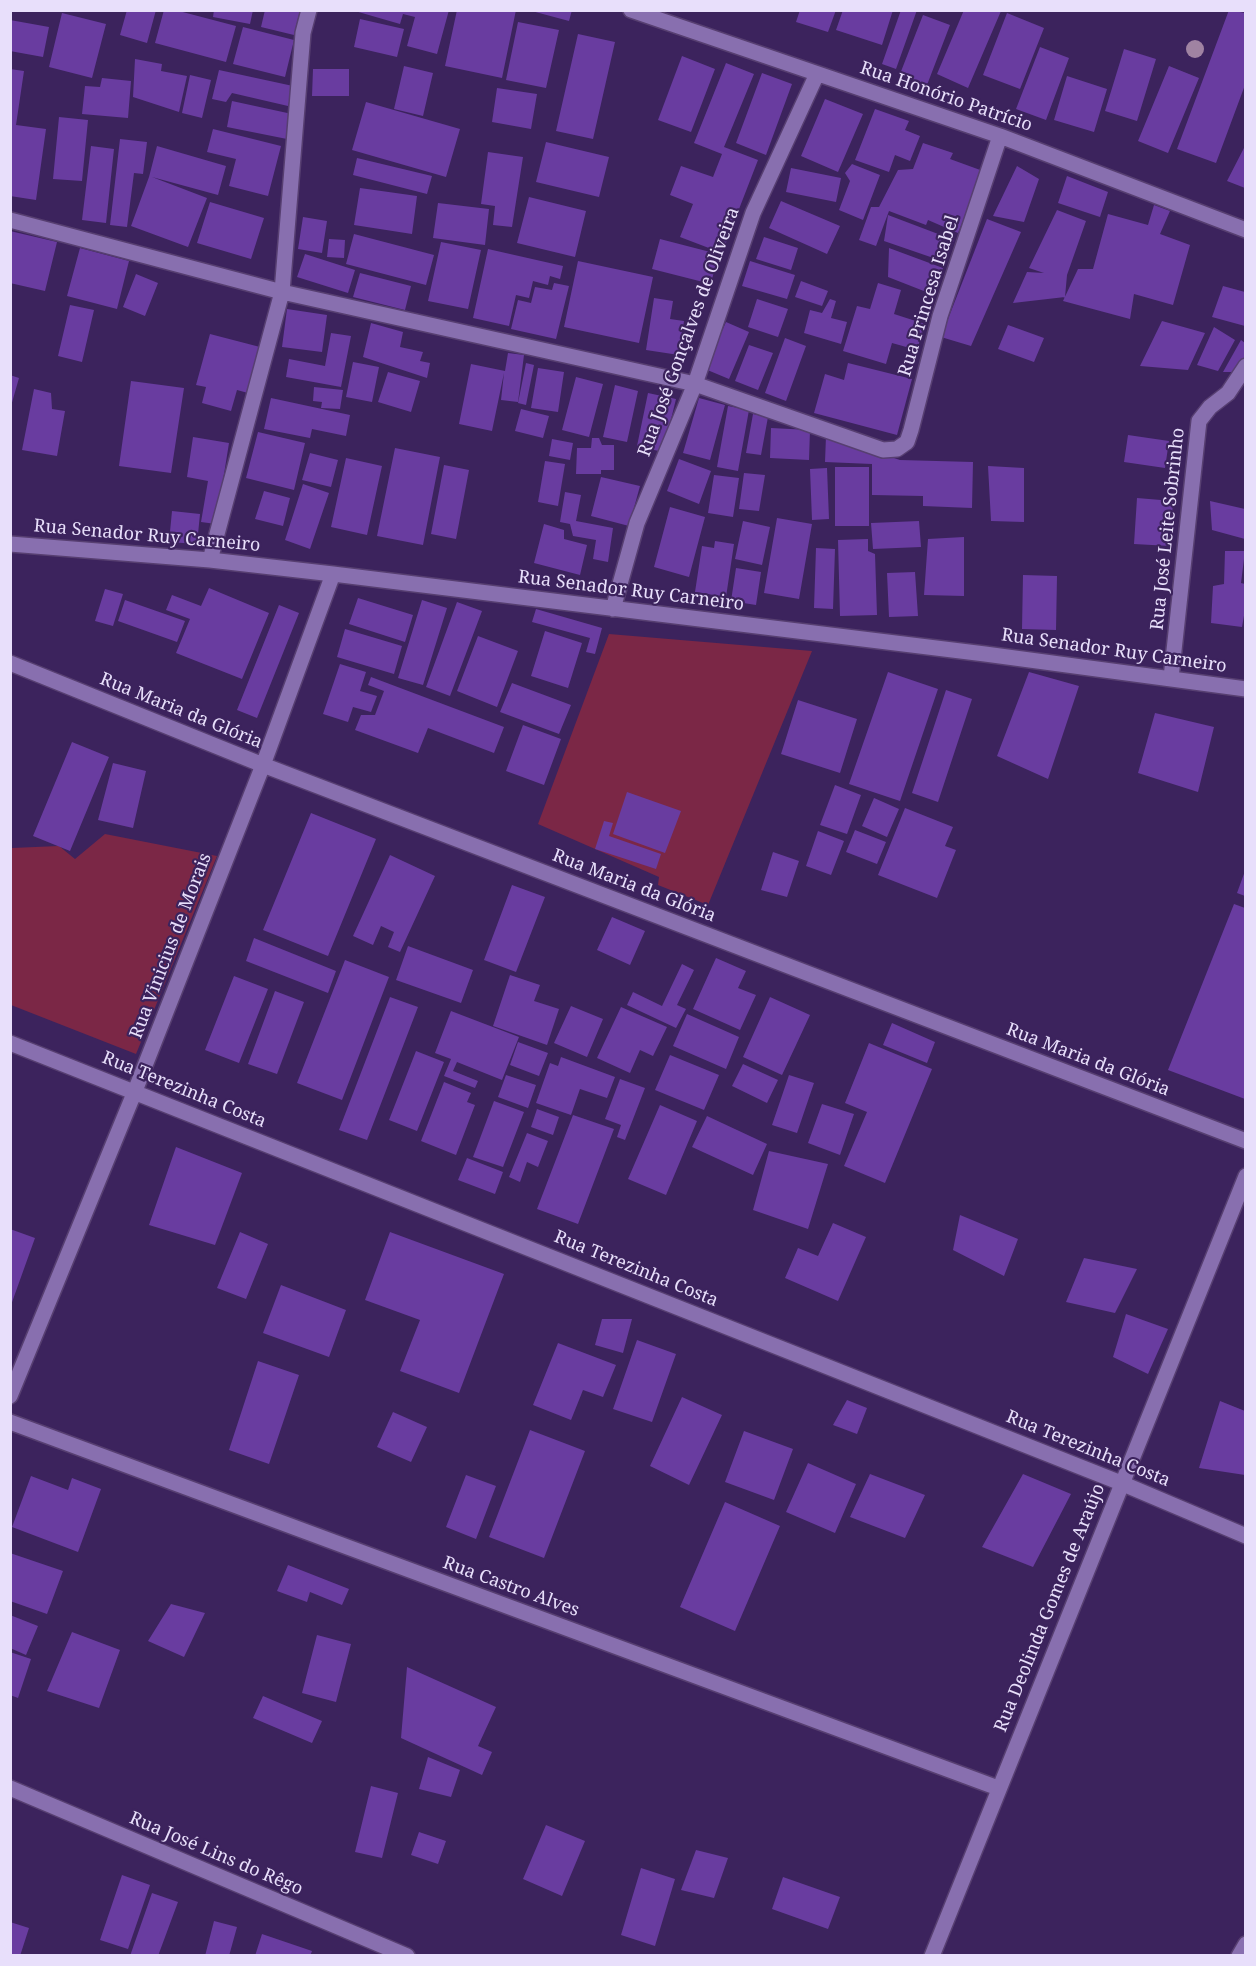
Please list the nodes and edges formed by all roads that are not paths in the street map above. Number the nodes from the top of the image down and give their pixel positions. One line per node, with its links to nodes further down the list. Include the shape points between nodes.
1 (309, 10): 7 (street, via 303,33)
2 (631, 10): 3 (street, Rua Honório Patrício)
3 (818, 74): 4 (street, Rua Honório Patrício); 9 (street, Rua José Gonçalves de Oliveira, via 753,213)
4 (1000, 136): 6 (street, Rua Honório Patrício); 9 (street, Rua Princesa Isabel, via 940,316 907,442 897,449 883,450)
5 (10, 220): 7 (street)
6 (1245, 230)
7 (282, 292): 9 (street); 11 (street)
8 (1245, 366): 15 (street, Rua José Leite Sobrinho, via 1228,393 1210,406 1199,421)
9 (695, 384): 13 (street, Rua José Gonçalves de Oliveira, via 637,523)
10 (10, 544): 11 (street, Rua Senador Ruy Carneiro)
11 (210, 560): 12 (street, Rua Senador Ruy Carneiro)
12 (333, 574): 13 (street, Rua Senador Ruy Carneiro); 17 (street, Rua Vinicius de Morais)
13 (613, 609): 15 (street, Rua Senador Ruy Carneiro)
14 (10, 663): 17 (street, Rua Maria da Glória)
15 (1171, 678): 16 (street, Rua Senador Ruy Carneiro)
16 (1245, 689)
17 (263, 765): 19 (street, Rua Vinicius de Morais); 20 (street, Rua Maria da Glória)
18 (10, 1043): 19 (street, Rua Terezinha Costa)
19 (135, 1091): 22 (street, Rua Vinicius de Morais); 24 (street, Rua Terezinha Costa)
20 (1245, 1141)
21 (1245, 1176): 24 (street, Rua Deolinda Gomes de Araújo)
22 (10, 1396)
23 (10, 1422): 27 (street, Rua Castro Alves)
24 (1121, 1483): 25 (street, Rua Terezinha Costa); 27 (street, Rua Deolinda Gomes de Araújo)
25 (1245, 1536)
26 (10, 1788): 29 (street, Rua José Lins do Rêgo)
27 (998, 1788): 30 (street, Rua Deolinda Gomes de Araújo)
28 (1245, 1944): 31 (street)
29 (407, 1956)
30 (932, 1956)
31 (1239, 1956)

